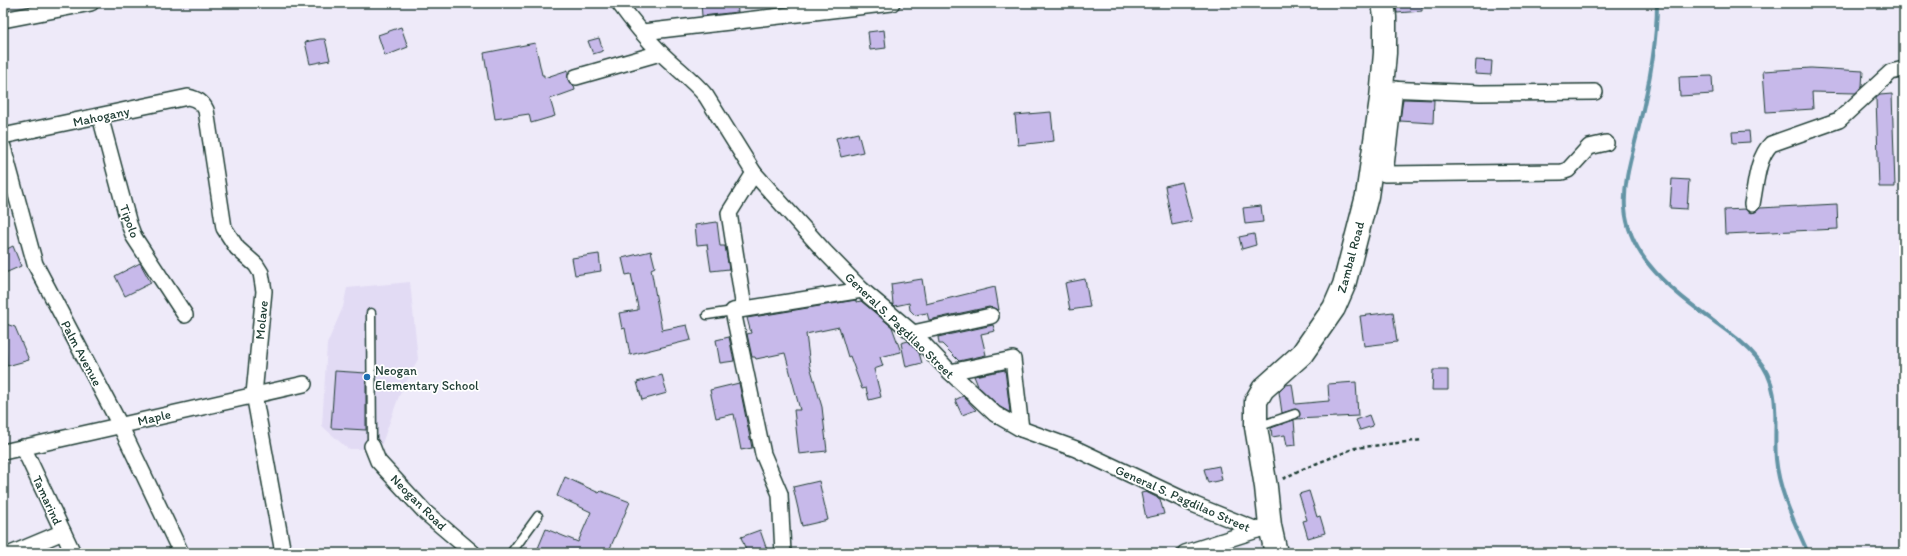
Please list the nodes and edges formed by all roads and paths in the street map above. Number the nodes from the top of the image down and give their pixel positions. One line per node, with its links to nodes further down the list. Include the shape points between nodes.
1 (91, 3): 5 (street)
2 (619, 3): 6 (street, General S. Pagdilao Street)
3 (1383, 3): 10 (street, Zambal Road)
4 (884, 4): 6 (street)
5 (3, 20)
6 (642, 32): 7 (street, General S. Pagdilao Street)
7 (660, 53): 9 (street); 17 (street, General S. Pagdilao Street, via 706,96)
8 (1904, 69): 18 (street, via 1891,72 1839,120 1771,144 1764,150)
9 (576, 77)
10 (1388, 89): 11 (street, via 1480,93); 15 (street, via 1385,174 1562,172 1568,170 1589,146); 31 (street, Zambal Road, via 1367,196 1340,297 1302,354 1258,396)
11 (1595, 92)
12 (199, 101): 13 (street, Mahogany, via 188,97); 28 (street, Molave, via 206,110 224,228 237,248 261,273 264,291)
13 (100, 116): 14 (street, Mahogany); 23 (street, Tipolo, via 134,236)
14 (3, 136)
15 (1606, 143)
16 (3, 147): 30 (street, Palm Avenue, via 35,264)
17 (754, 173): 19 (street, General S. Pagdilao Street); 20 (street, via 729,213)
18 (1752, 204)
19 (862, 290): 20 (street); 25 (street, General S. Pagdilao Street)
20 (739, 309): 22 (lane); 47 (street, via 763,454 780,494)
21 (371, 313): 34 (lane)
22 (707, 314)
23 (185, 315)
24 (992, 316): 25 (street)
25 (913, 333): 26 (street, General S. Pagdilao Street)
26 (950, 372): 32 (street, General S. Pagdilao Street, via 995,414); 32 (street, via 1014,359)
27 (304, 384): 28 (street, Maple)
28 (254, 394): 30 (street, Maple); 44 (street, Molave)
29 (1295, 414): 31 (lane)
30 (120, 425): 35 (street, Maple); 43 (street, Palm Avenue)
31 (1256, 427): 37 (street, Zambal Road)
32 (1021, 429): 39 (street, General S. Pagdilao Street, via 1076,450 1195,505)
33 (1423, 440): 37 (path, via 1355,448 1298,471)
34 (372, 446): 45 (street, Neogan Road, via 378,461 426,512)
35 (23, 447): 36 (street, Maple); 40 (street, Tamarind)
36 (3, 452)
37 (1266, 488): 39 (street, Zambal Road)
38 (538, 516): 46 (lane)
39 (1263, 528): 48 (street); 49 (street, Zambal Road)
40 (63, 532): 41 (street); 42 (street, Tamarind)
41 (13, 553)
42 (73, 553)
43 (181, 553)
44 (283, 553)
45 (473, 553)
46 (511, 553)
47 (783, 553)
48 (1185, 553)
49 (1276, 553)

